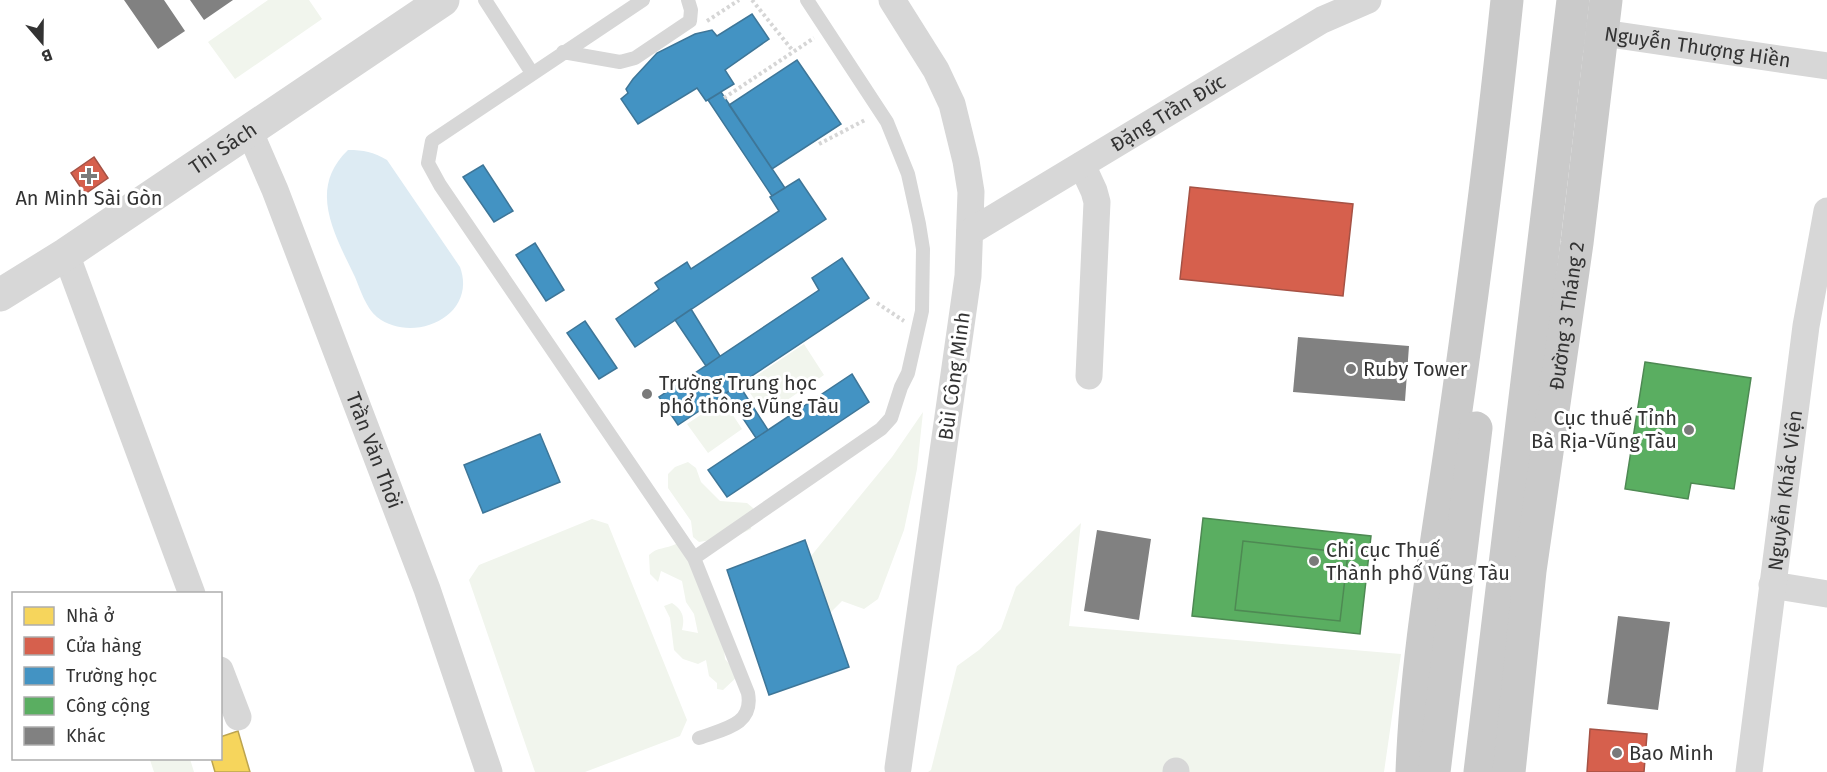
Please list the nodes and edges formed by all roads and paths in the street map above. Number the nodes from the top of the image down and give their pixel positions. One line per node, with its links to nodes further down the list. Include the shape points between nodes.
1 (444, 0): 23 (street, Thi Sách)
2 (485, 0): 20 (lane)
3 (643, 0): 18 (lane)
4 (688, 0): 18 (lane, via 690,21 635,58 620,62)
5 (752, 0): 17 (path)
6 (807, 0): 13 (lane)
7 (892, 0): 27 (street, Bùi Công Minh, via 936,70 952,104 971,192)
8 (1368, 0): 25 (street, Đặng Trần Đức, via 1322,20)
9 (1507, 0): 15 (main road)
10 (1526, 0): 15 (main road)
11 (1573, 0): 16 (main road, Đường 3 Tháng 2)
12 (1606, 0): 14 (main road, Đường 3 Tháng 2)
13 (827, 30): 17 (path); 22 (lane)
14 (1603, 33): 16 (street, Nguyễn Thượng Hiền); 19 (street, Nguyễn Thượng Hiền); 46 (main road, Đường 3 Tháng 2, via 1531,560)
15 (1512, 36): 29 (main road)
16 (1568, 40): 45 (main road, Đường 3 Tháng 2)
17 (793, 51): 21 (path)
18 (563, 52): 20 (lane)
19 (1827, 66)
20 (532, 73): 34 (lane, via 432,141 428,163)
21 (724, 98)
22 (881, 111): 24 (path); 32 (lane, via 908,174 919,224 924,291)
23 (249, 130): 28 (street, Thi Sách); 42 (street, Trần Văn Thời, via 427,589)
24 (819, 144)
25 (1082, 165): 27 (street, Đặng Trần Đức); 33 (street, via 1097,202)
26 (1827, 211): 35 (street, Nguyễn Khắc Viện, via 1806,326)
27 (969, 232): 41 (street, Bùi Công Minh, via 968,276)
28 (66, 254): 30 (street, Thi Sách); 36 (street)
29 (1486, 265): 43 (main road, via 1423,641); 44 (main road)
30 (0, 295)
31 (877, 303): 32 (path)
32 (918, 330): 34 (lane, via 908,373 891,417 881,429)
33 (1089, 376)
34 (694, 558): 40 (lane, via 750,704 746,715 735,725)
35 (1772, 585): 37 (street); 47 (street, Nguyễn Khắc Viện)
36 (191, 592)
37 (1827, 594)
38 (222, 675): 39 (street)
39 (238, 717)
40 (699, 738)
41 (898, 768)
42 (489, 772)
43 (1412, 772)
44 (1434, 772)
45 (1480, 772)
46 (1509, 772)
47 (1749, 772)

